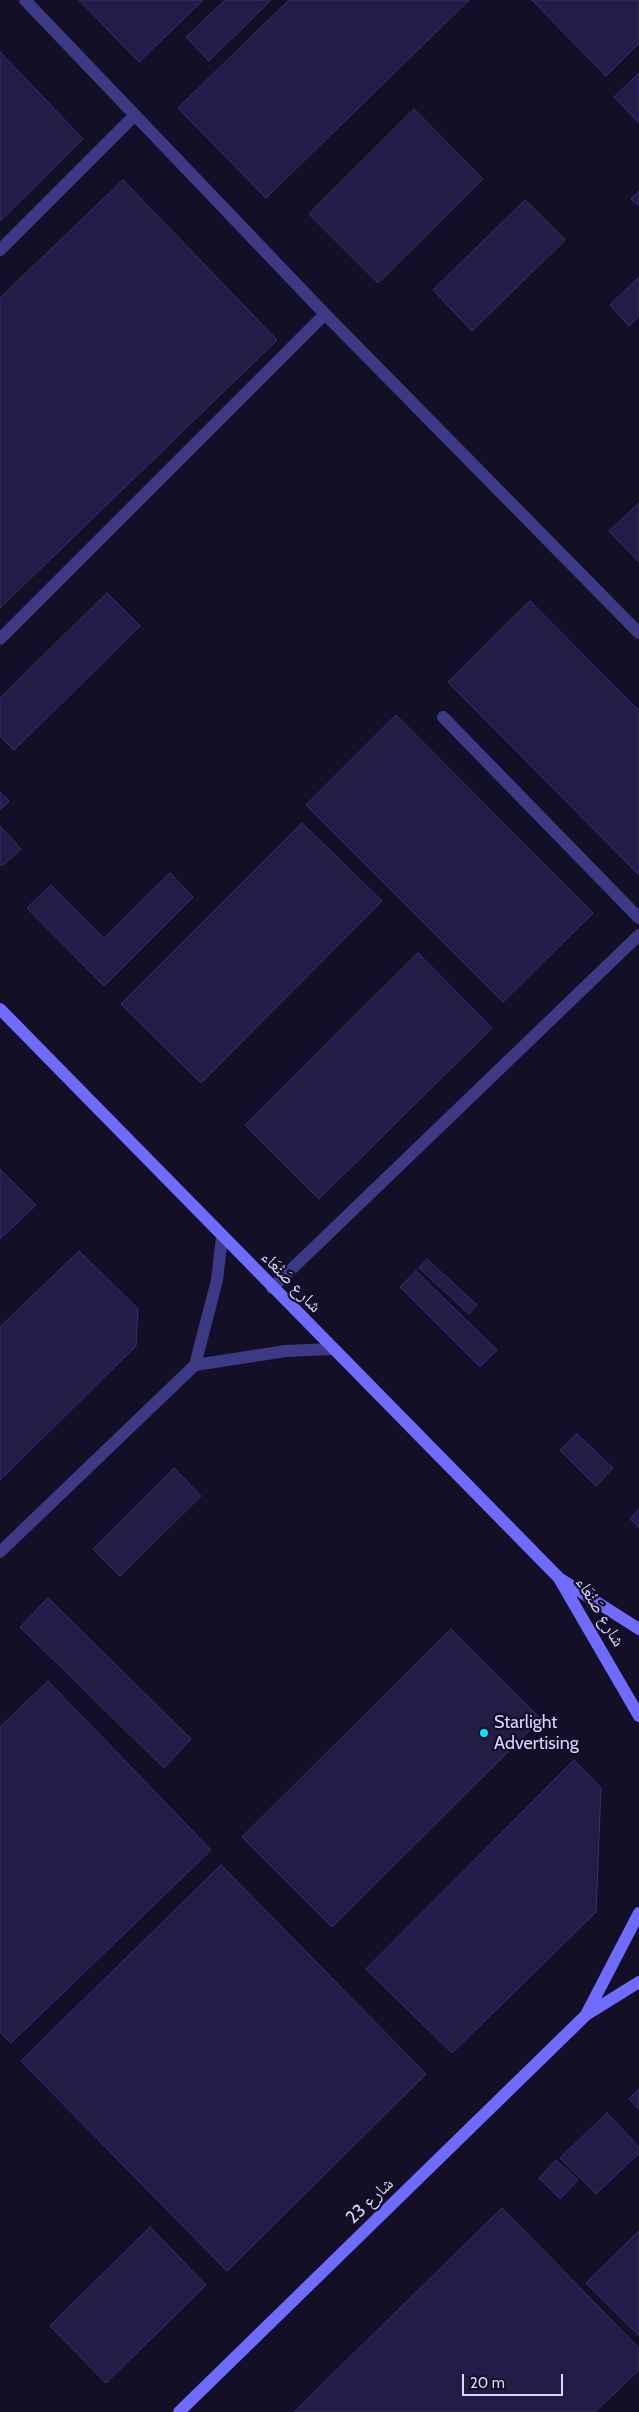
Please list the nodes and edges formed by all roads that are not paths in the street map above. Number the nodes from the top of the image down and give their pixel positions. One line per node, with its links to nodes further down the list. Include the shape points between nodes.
1 (25, 0): 2 (lane)
2 (134, 116): 3 (lane); 4 (lane)
3 (0, 250)
4 (325, 314): 5 (lane); 6 (lane)
5 (639, 633)
6 (0, 639)
7 (443, 717): 8 (lane)
8 (639, 918)
9 (639, 935): 12 (lane)
10 (0, 1009): 11 (street, شارع صَنْعَاء)
11 (222, 1237): 12 (street, شارع صَنْعَاء); 14 (lane, via 215,1289)
12 (272, 1288): 13 (street, شارع صَنْعَاء)
13 (332, 1349): 14 (lane, via 286,1351); 16 (street, شارع صَنْعَاء)
14 (195, 1365): 15 (lane)
15 (0, 1552)
16 (559, 1578): 17 (street, شارع صَنْعَاء); 18 (street, شارع صَنْعَاء)
17 (639, 1629)
18 (639, 1716)
19 (639, 1913): 21 (street, شارع 23)
20 (639, 1982): 21 (street, شارع 23)
21 (586, 2015): 22 (street, شارع 23)
22 (179, 2412)

